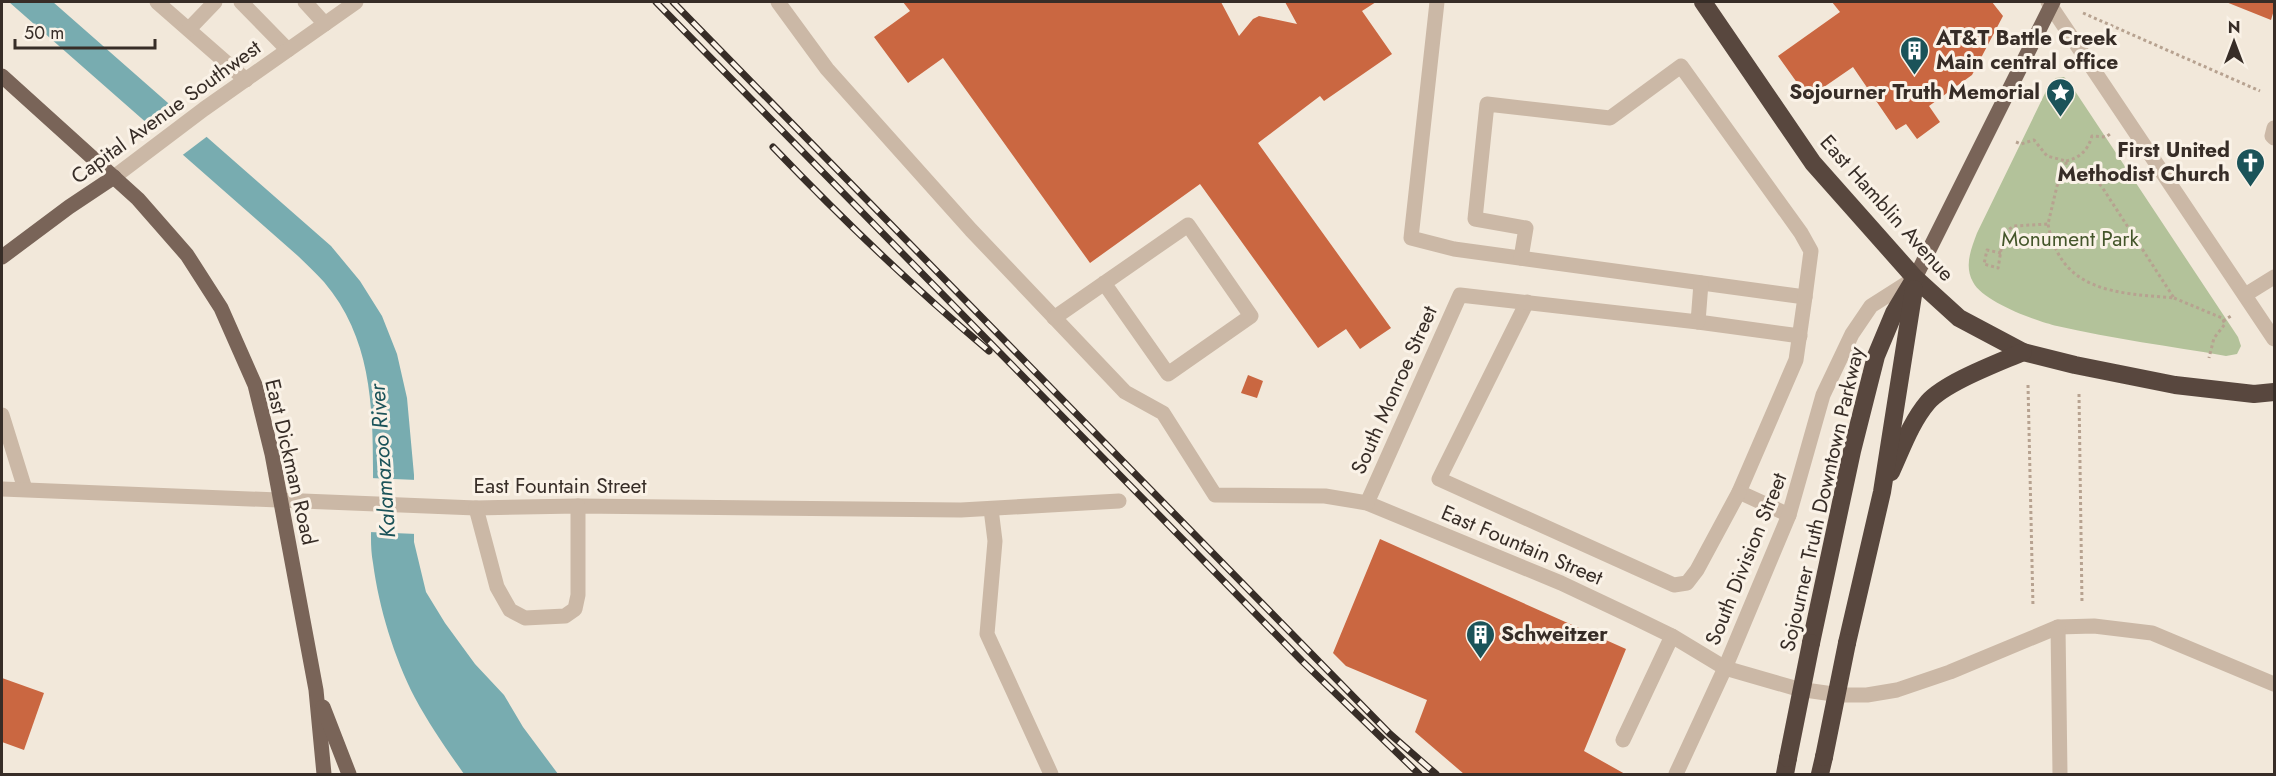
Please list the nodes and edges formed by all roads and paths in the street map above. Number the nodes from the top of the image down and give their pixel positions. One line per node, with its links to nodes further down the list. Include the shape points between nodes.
1 (157, 2): 12 (street)
2 (215, 2): 12 (street)
3 (241, 2): 13 (street)
4 (305, 2): 11 (street)
5 (356, 2): 11 (street, Capital Avenue Southwest)
6 (778, 2): 37 (street, via 827,69)
7 (1437, 2): 27 (street, via 1411,237 1454,249)
8 (1703, 2): 29 (highway, East Hamblin Avenue, via 1813,163)
9 (2051, 3): 29 (main road); 32 (street)
10 (2083, 13): 16 (path)
11 (325, 24): 13 (street, Capital Avenue Southwest)
12 (189, 29): 15 (street)
13 (288, 50): 15 (street, Capital Avenue Southwest)
14 (2, 76): 23 (main road, East Dickman Road)
15 (246, 80): 23 (street, Capital Avenue Southwest)
16 (2260, 92)
17 (2274, 128): 19 (street)
18 (2110, 134): 21 (path, via 2092,136 2084,152)
19 (2274, 138)
20 (2016, 142): 21 (path, via 2034,140 2047,156)
21 (2066, 161): 22 (path)
22 (2066, 167): 24 (path); 34 (path, via 2089,174 2102,187)
23 (114, 177): 26 (main road, Capital Avenue Southwest); 52 (main road, East Dickman Road, via 187,255 221,308 255,385)
24 (2048, 224): 25 (path, via 2010,228); 34 (path, via 2056,250 2067,266 2091,283 2113,292)
25 (2001, 253): 25 (path, via 1987,250 1984,264 1998,267)
26 (2, 257)
27 (1521, 258): 31 (street); 33 (street, via 1526,228 1475,219 1487,104 1610,118 1681,66 1811,251)
28 (2274, 277): 32 (street)
29 (1915, 278): 42 (highway, East Hamblin Avenue, via 1959,318); 51 (highway); 58 (street, South Division Street, via 1871,306 1852,334 1823,395); 67 (highway, Sojourner Truth Downtown Parkway, bridge, via 1894,313 1876,356 1852,451)
30 (1104, 283): 30 (street, via 1188,225 1251,316 1168,374); 37 (street)
31 (1701, 283): 33 (street); 39 (street)
32 (2245, 295): 41 (street)
33 (1805, 297): 40 (street)
34 (2174, 298): 38 (path)
35 (1527, 303): 39 (street); 50 (street, via 1438,479 1674,585 1687,583 1697,570); 54 (street, South Monroe Street, via 1460,295)
36 (2231, 316): 38 (path)
37 (1054, 318): 54 (street, East Fountain Street, via 1125,392 1163,413 1215,495 1325,496)
38 (2223, 321): 43 (path)
39 (1698, 322): 40 (street)
40 (1800, 336): 50 (street, via 1796,360)
41 (2274, 339)
42 (2023, 352): 45 (highway, East Hamblin Avenue, via 2175,385 2254,394); 51 (highway, via 1963,378 1930,400 1912,425)
43 (2209, 358)
44 (2028, 385): 60 (path)
45 (2274, 392)
46 (2079, 394): 59 (path)
47 (2, 415): 49 (street)
48 (2, 489): 49 (street, East Fountain Street)
49 (25, 489): 52 (street, East Fountain Street)
50 (1739, 492): 58 (street)
51 (1882, 492): 68 (highway, bridge)
52 (280, 501): 56 (street, East Fountain Street); 65 (main road, East Dickman Road)
53 (1119, 501): 57 (street, East Fountain Street)
54 (1367, 503): 62 (street, East Fountain Street, via 1561,584)
55 (578, 506): 56 (street, East Fountain Street); 56 (street, via 575,609 565,616 525,618 510,610 497,587); 57 (street, East Fountain Street)
56 (476, 508)
57 (991, 509): 71 (street, via 995,541 987,634)
58 (1789, 515): 63 (street, South Division Street)
59 (2082, 603)
60 (2033, 607)
61 (2058, 627): 63 (street, East Fountain Street, via 1950,672 1897,690 1867,694 1798,689); 64 (street, via 2094,626 2152,633); 73 (street)
62 (1672, 636): 63 (street, East Fountain Street); 66 (street)
63 (1725, 668): 72 (street, South Division Street)
64 (2274, 684)
65 (316, 690): 69 (main road, East Dickman Road); 70 (main road, East Dickman Road)
66 (1623, 740)
67 (1786, 766)
68 (1822, 766)
69 (324, 774)
70 (349, 774)
71 (1051, 774)
72 (1676, 774)
73 (2060, 774)

